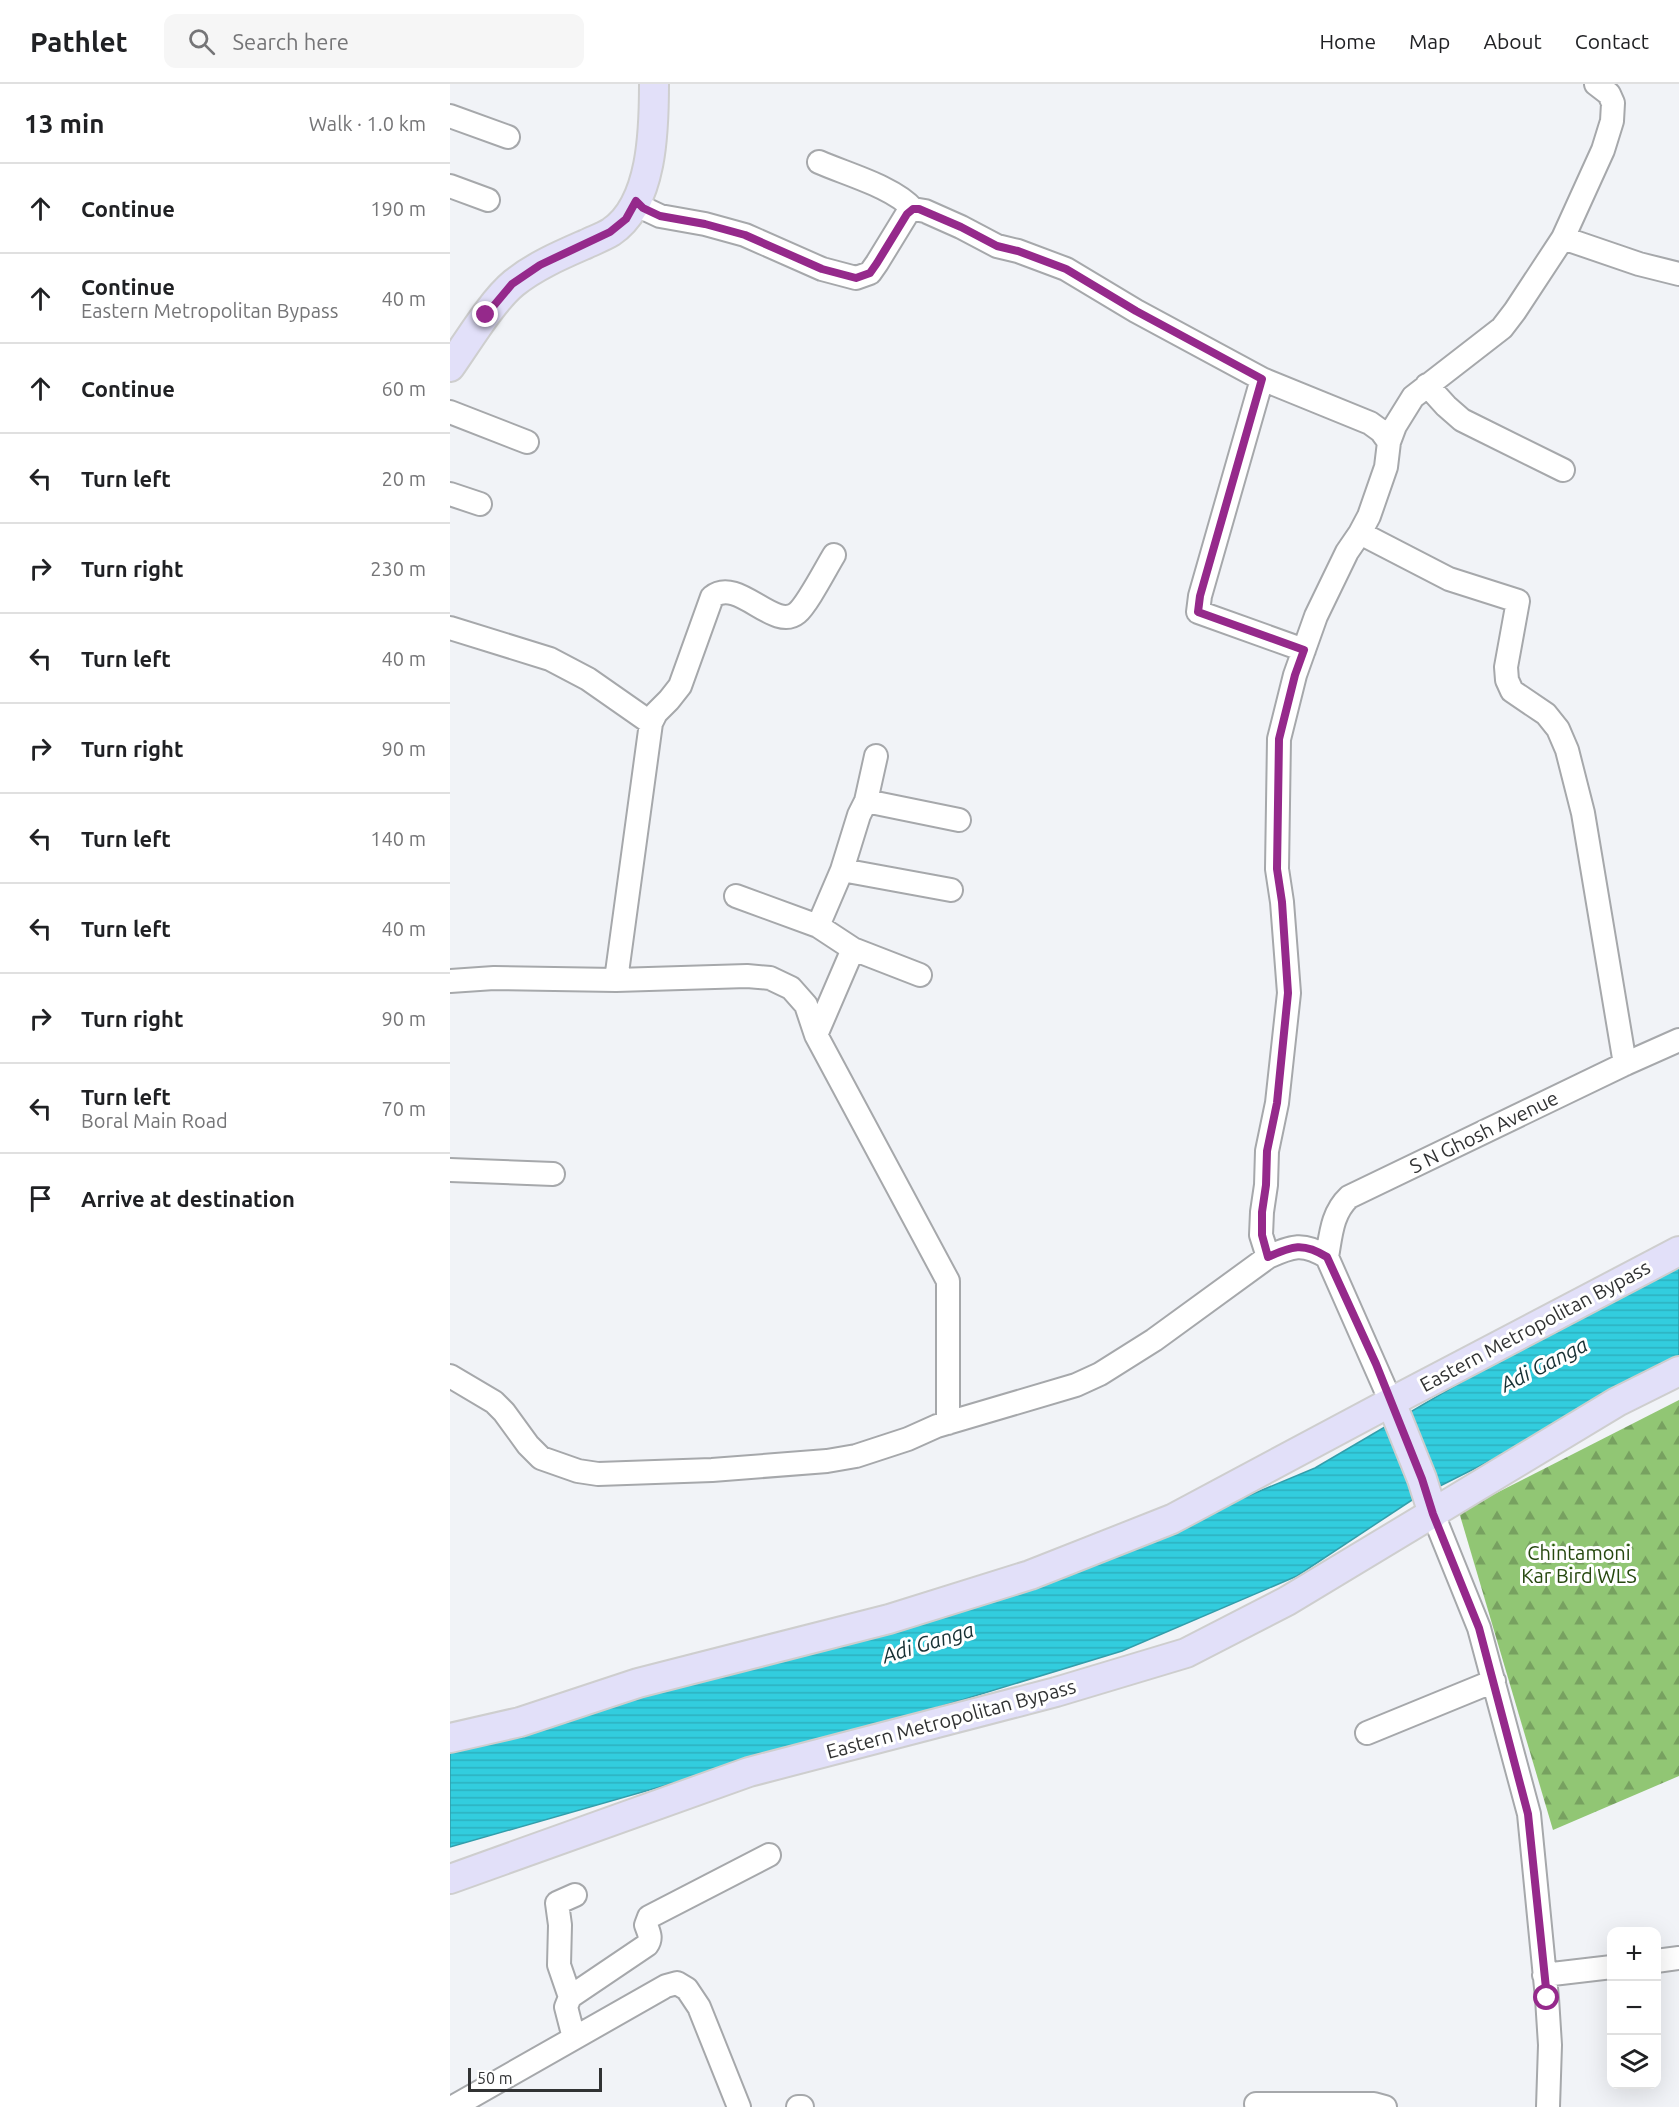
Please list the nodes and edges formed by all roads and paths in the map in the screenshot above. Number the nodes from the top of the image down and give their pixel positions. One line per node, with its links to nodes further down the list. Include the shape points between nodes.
1 (654, 84): 8 (main road, via 654,130 644,182)
2 (1596, 84): 10 (street, via 1609,94 1613,103 1612,121)
3 (450, 116): 4 (street)
4 (508, 137)
5 (819, 162): 9 (street, via 879,187)
6 (450, 186): 7 (street)
7 (488, 200)
8 (636, 201): 9 (street, via 660,216 745,235 822,269 856,278 870,273); 12 (main road, via 626,219 610,232 540,265 512,284)
9 (913, 209): 13 (street, via 925,211 997,246 1066,269)
10 (1563, 238): 11 (street); 14 (street, via 1502,328)
11 (1679, 274)
12 (450, 367)
13 (1262, 379): 17 (street, via 1370,423); 24 (street, via 1198,612)
14 (1427, 385): 17 (street, via 1404,410); 18 (street, via 1462,420)
15 (450, 412): 16 (street)
16 (527, 442)
17 (1389, 442): 21 (street, via 1380,487)
18 (1563, 470)
19 (450, 494): 20 (street)
20 (480, 504)
21 (1360, 533): 24 (street, via 1330,584); 39 (street, via 1449,579 1518,602 1507,680 1512,691 1546,714 1568,750 1583,813)
22 (834, 555): 25 (street, via 802,608 792,616 774,614 727,591 712,597 680,686)
23 (450, 628): 25 (street, via 550,659 588,679)
24 (1304, 650): 43 (street, via 1279,739 1277,869 1288,993 1262,1212 1262,1235)
25 (651, 723): 35 (street)
26 (876, 756): 27 (street)
27 (866, 801): 28 (street); 29 (street)
28 (959, 820)
29 (842, 870): 30 (street); 32 (street)
30 (951, 890)
31 (736, 896): 32 (street)
32 (818, 926): 33 (street)
33 (853, 949): 34 (street); 37 (street)
34 (920, 975)
35 (616, 980): 36 (street); 37 (street, via 770,978 791,988 806,1005)
36 (450, 981)
37 (816, 1035): 48 (street, via 948,1281)
38 (1679, 1040): 39 (street, S N Ghosh Avenue)
39 (1625, 1064): 44 (street, S N Ghosh Avenue, via 1348,1197 1335,1215)
40 (450, 1170): 41 (street)
41 (553, 1174)
42 (1679, 1251): 47 (main road, Eastern Metropolitan Bypass)
43 (1268, 1257): 44 (street, via 1303,1246); 48 (street, via 1154,1341 1100,1374 1053,1393)
44 (1327, 1257): 47 (street)
45 (1679, 1371): 49 (main road, Eastern Metropolitan Bypass, via 1617,1402)
46 (450, 1376): 48 (street, via 494,1402 541,1458 598,1474 827,1461 856,1456)
47 (1391, 1402): 49 (main road); 52 (main road, Eastern Metropolitan Bypass, via 1172,1519 1030,1575 889,1619 638,1683 520,1722)
48 (948, 1423)
49 (1433, 1514): 50 (street, via 1479,1628); 54 (main road, Eastern Metropolitan Bypass, via 1287,1601 1186,1653 1056,1692 749,1772)
50 (1494, 1681): 51 (street); 59 (street, via 1528,1814)
51 (1367, 1733)
52 (450, 1738)
53 (769, 1855): 60 (street, via 649,1917 647,1945)
54 (450, 1880)
55 (575, 1895): 60 (street, via 557,1903 560,1965)
56 (1679, 1958): 57 (street)
57 (1661, 1960)
58 (1607, 1967): 59 (street)
59 (1544, 1975): 66 (street, via 1550,2045)
60 (570, 1997): 61 (street, via 566,2007)
61 (574, 2038): 63 (street); 64 (street, via 677,1983 687,1989 699,2007)
62 (1256, 2104): 65 (street)
63 (453, 2107)
64 (739, 2107)
65 (1385, 2107)
66 (1548, 2107)

